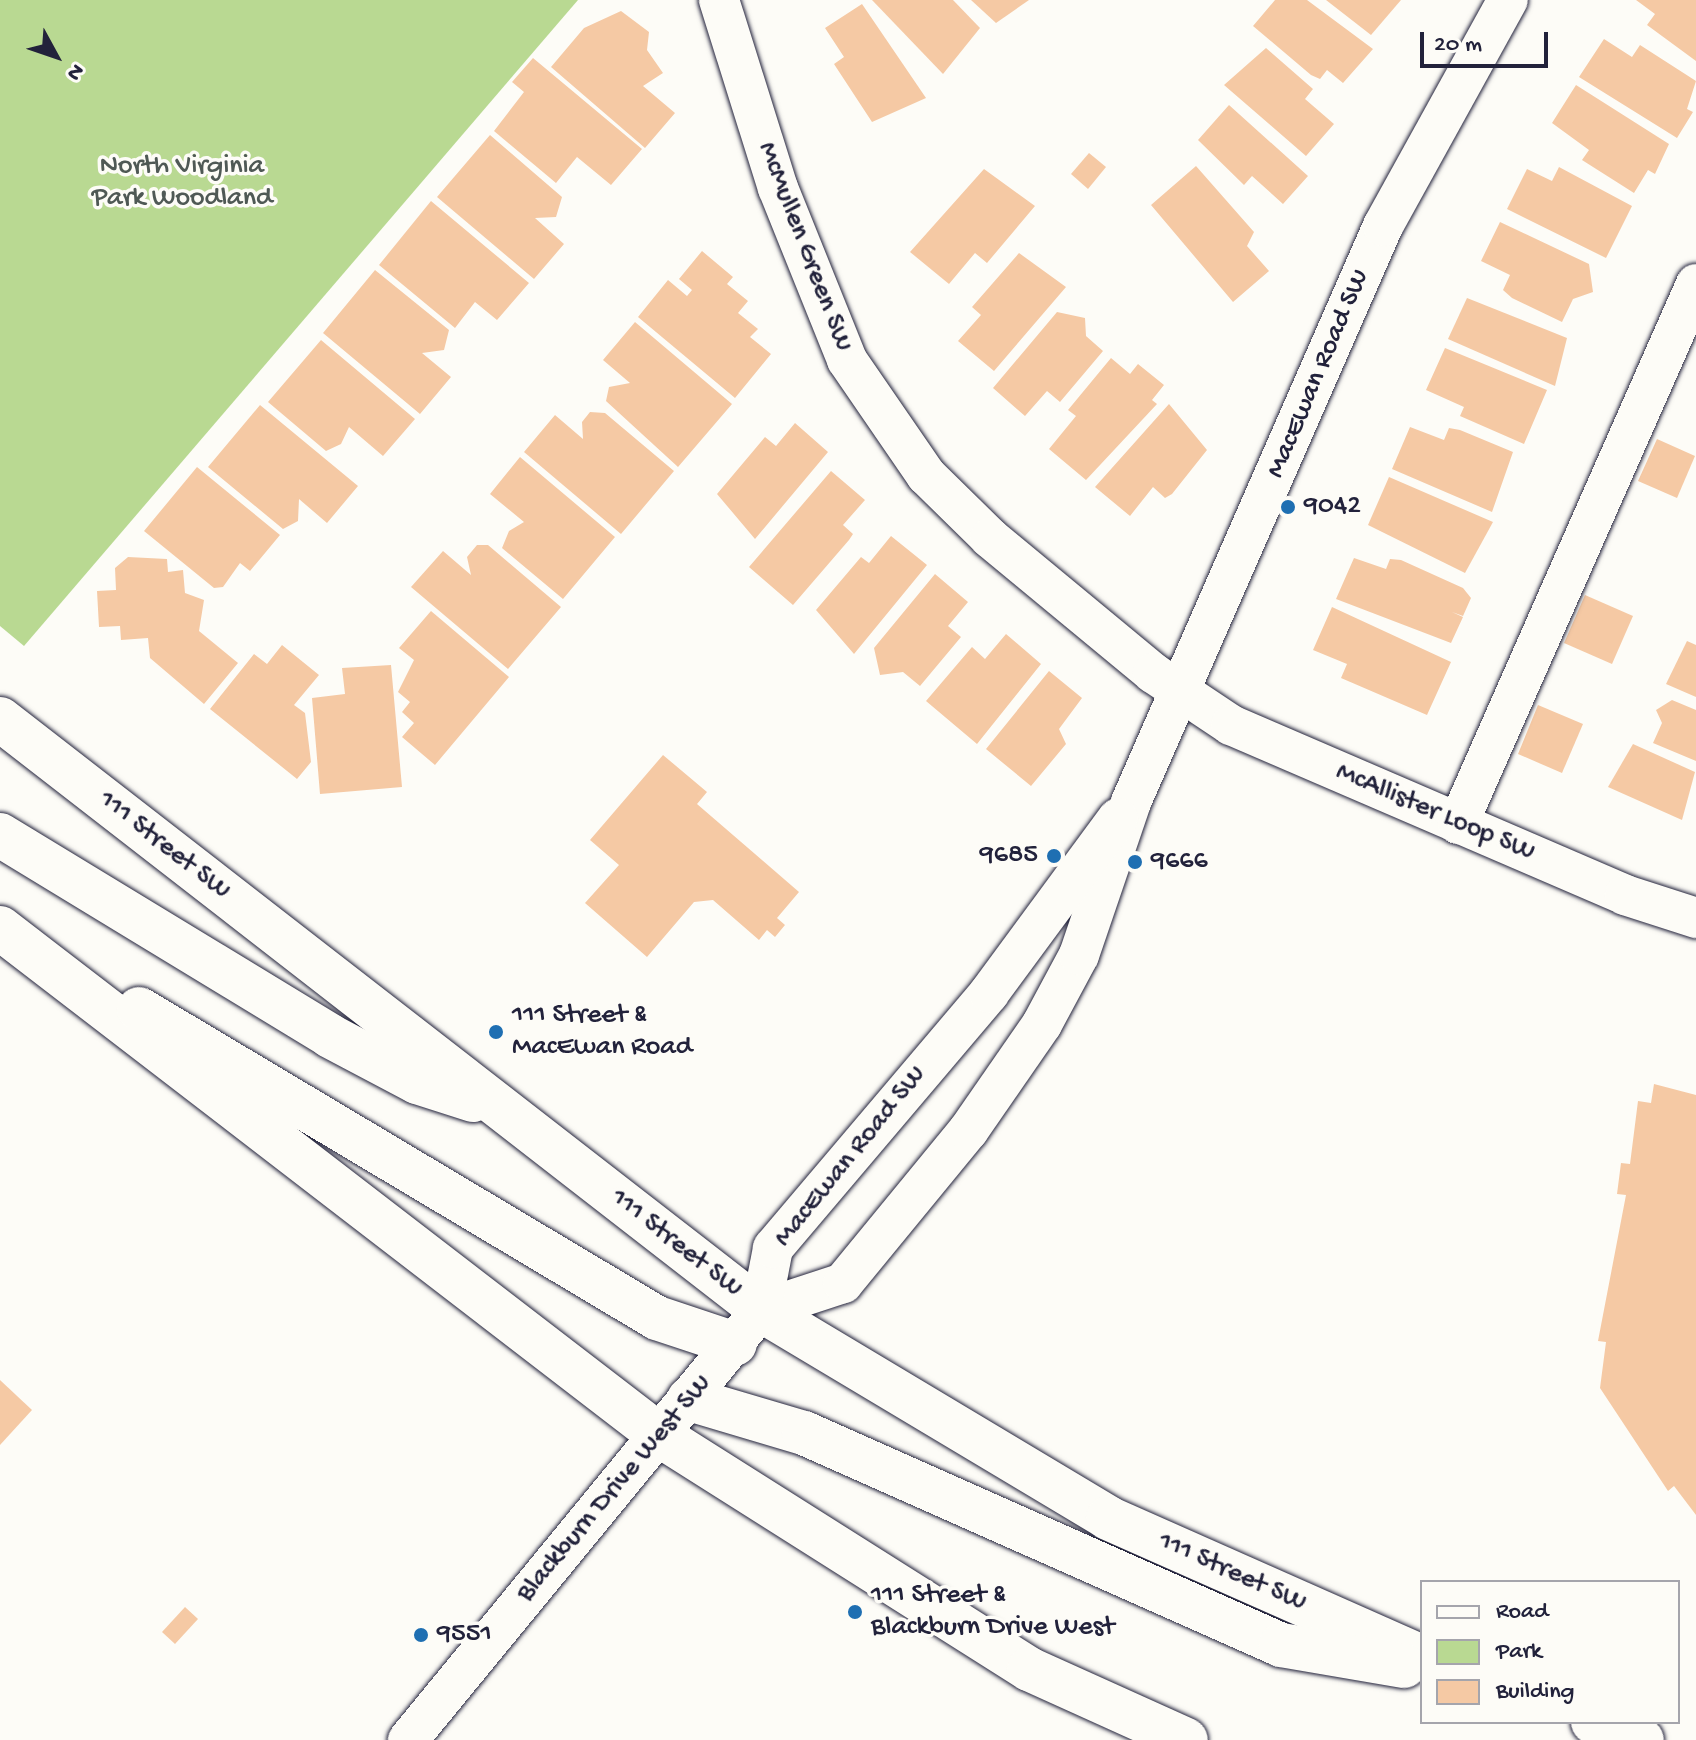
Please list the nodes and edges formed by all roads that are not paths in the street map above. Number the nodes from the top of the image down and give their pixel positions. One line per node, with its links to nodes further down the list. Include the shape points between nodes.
1 (719, 0): 4 (street, McMullen Green SW, via 810,275 847,360 895,437 990,538)
2 (1508, 0): 4 (street, MacEwan Road SW, via 1383,226)
3 (1696, 284): 7 (street)
4 (1181, 694): 6 (street, MacEwan Road SW); 7 (street, McAllister Loop SW, via 1231,725)
5 (6, 736): 12 (main road, 111 Street SW)
6 (1131, 802): 13 (street, MacEwan Road SW, via 989,993 773,1248); 13 (street, MacEwan Road SW, via 1079,955 1042,1024 968,1131 843,1283)
7 (1458, 824): 9 (street, McAllister Loop SW)
8 (0, 835): 12 (main road, via 330,1036 417,1082)
9 (1696, 918)
10 (0, 928): 11 (main road)
11 (37, 956): 13 (main road, via 179,1029 657,1318); 15 (main road)
12 (506, 1111): 13 (main road, 111 Street SW)
13 (748, 1327): 14 (street, Blackburn Drive West SW); 16 (main road, 111 Street SW, via 1108,1518)
14 (689, 1399): 15 (street, Blackburn Drive West SW); 17 (main road, via 804,1433 1281,1645)
15 (659, 1435): 19 (street, Blackburn Drive West SW); 20 (main road, via 1029,1669)
16 (1420, 1656)
17 (1420, 1669)
18 (1598, 1724): 21 (main road)
19 (408, 1740)
20 (1186, 1740)
21 (1642, 1740)

